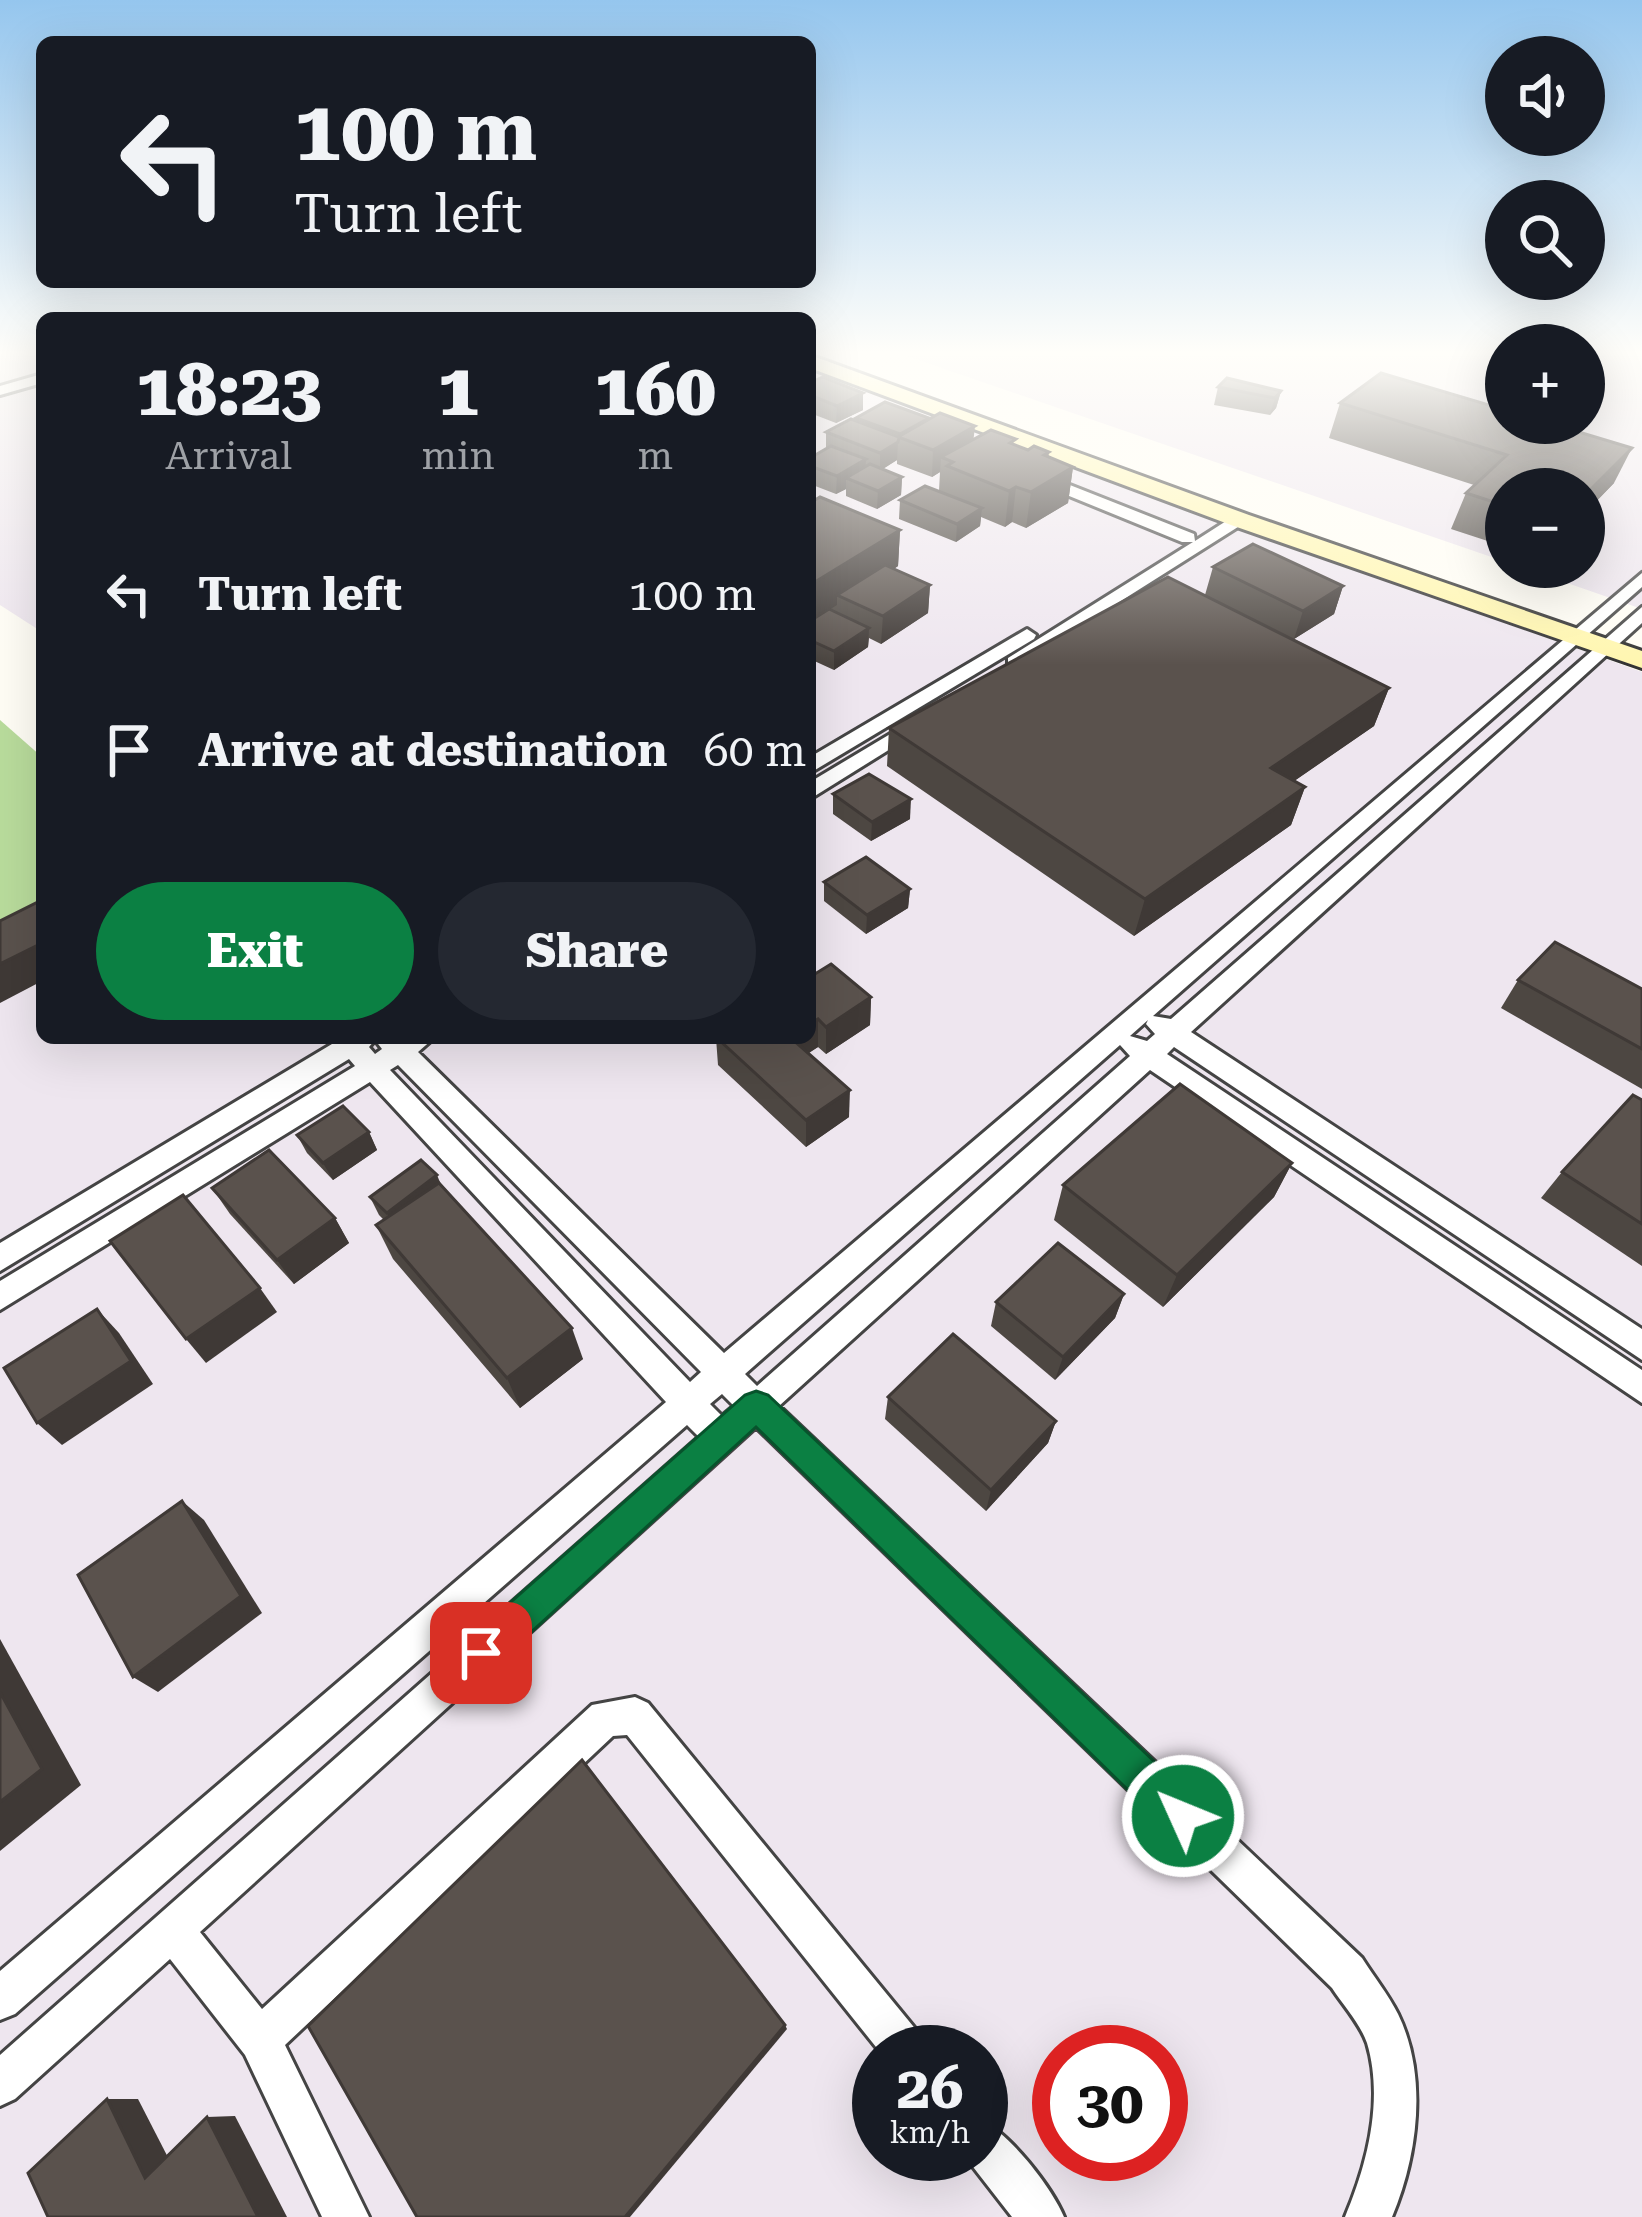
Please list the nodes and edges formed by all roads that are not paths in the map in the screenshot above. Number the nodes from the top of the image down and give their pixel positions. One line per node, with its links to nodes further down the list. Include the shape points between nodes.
1 (1082, 458): 4 (street)
2 (1106, 458): 8 (street)
3 (1010, 466): 5 (street)
4 (1232, 517): 5 (street); 8 (street); 11 (street)
5 (1187, 538): 10 (street)
6 (1642, 578): 8 (street)
7 (1642, 613): 8 (street)
8 (1605, 636): 9 (street); 12 (street); 14 (street)
9 (1642, 660)
10 (816, 762)
11 (816, 788)
12 (1141, 1012): 13 (street); 14 (street)
13 (1115, 1033): 19 (street); 24 (street)
14 (1174, 1034): 19 (street); 23 (street)
15 (354, 1044): 21 (street)
16 (358, 1044): 20 (street)
17 (401, 1044): 20 (street)
18 (403, 1044): 24 (street)
19 (1148, 1055): 25 (street); 27 (street)
20 (373, 1068): 22 (street); 26 (street)
21 (0, 1258)
22 (0, 1297)
23 (1642, 1346)
24 (723, 1373): 26 (street); 27 (street)
25 (1642, 1388)
26 (688, 1403): 28 (street); 30 (street)
27 (756, 1406): 28 (street); 37 (street, via 1347,1973 1387,2038 1389,2058 1394,2117 1380,2197)
28 (721, 1438): 29 (street)
29 (172, 1929): 32 (street); 33 (street)
30 (0, 1999)
31 (885, 2025): 32 (street, via 635,1716 605,1718)
32 (260, 2040): 35 (street)
33 (0, 2084)
34 (1008, 2176): 36 (street)
35 (346, 2217)
36 (1041, 2217)
37 (1368, 2217)

